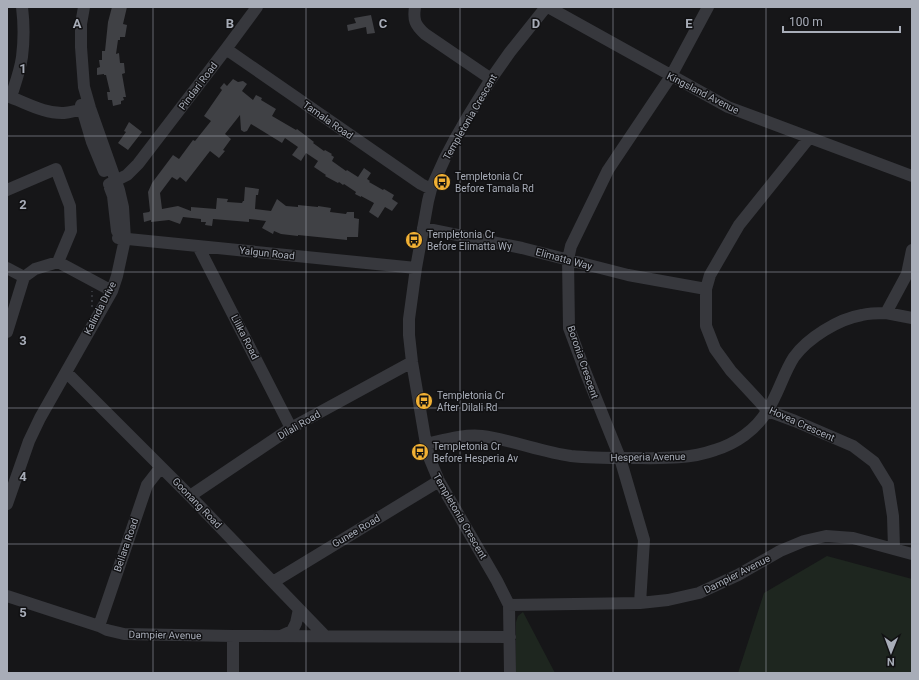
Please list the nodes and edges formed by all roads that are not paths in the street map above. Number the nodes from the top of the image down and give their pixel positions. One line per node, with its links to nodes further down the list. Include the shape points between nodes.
1 (22, 7): 11 (street, via 22,59)
2 (76, 7): 12 (street, Kalinda Drive, via 74,60 77,88)
3 (84, 7): 12 (street, Kalinda Drive, via 81,47)
4 (257, 7): 8 (street, Pindari Road)
5 (415, 7): 10 (street, via 415,22 418,28)
6 (547, 7): 9 (street, Kingsland Avenue); 10 (street, Templetonia Crescent)
7 (708, 7): 9 (street, Boronia Crescent)
8 (226, 50): 15 (street, Pindari Road, via 138,164); 16 (street, Tamala Road)
9 (671, 76): 13 (street, Kingsland Avenue, via 728,108); 22 (street, Boronia Crescent, via 608,170 571,246)
10 (491, 79): 16 (street, Templetonia Crescent, via 455,139)
11 (9, 96): 12 (street, via 50,112 63,113)
12 (86, 109): 15 (street, Kalinda Drive)
13 (809, 138): 14 (street, Kingsland Avenue); 27 (street, Hovea Crescent, via 739,225 710,275)
14 (912, 176)
15 (114, 187): 19 (street, Kalinda Drive, via 123,207)
16 (431, 189): 18 (street, Templetonia Crescent)
17 (7, 190): 23 (street, via 56,169 70,206 71,231)
18 (423, 228): 22 (street, Elimatta Way); 25 (street, Templetonia Crescent)
19 (121, 238): 20 (street, Yalgun Road); 28 (street, Kalinda Drive, via 117,276)
20 (198, 246): 25 (street, Yalgun Road); 35 (street, Lilika Road)
21 (912, 250): 29 (street, via 907,274)
22 (568, 259): 27 (street, Elimatta Way, via 628,276); 37 (street, Boronia Crescent, via 569,328)
23 (58, 262): 26 (street, via 35,269); 28 (street)
24 (7, 268): 26 (street)
25 (416, 268): 32 (street, Templetonia Crescent, via 409,319)
26 (24, 278): 31 (street)
27 (706, 289): 34 (street, Hovea Crescent, via 706,326 715,350 731,372)
28 (109, 290): 33 (street, Kalinda Drive); 40 (street, Kalinda Drive, via 32,416)
29 (886, 313): 30 (street, Hesperia Avenue); 34 (street, Hesperia Avenue, via 862,314 849,318 814,338 794,358)
30 (912, 318)
31 (7, 332)
32 (412, 362): 35 (street, Dilali Road); 36 (street, Templetonia Crescent)
33 (66, 372): 38 (street, Goonang Road); 42 (street, Kalinda Drive, via 29,441)
34 (768, 411): 37 (street, Hesperia Avenue, via 746,434 716,450 678,458); 43 (street, Hovea Crescent, via 853,446 874,462 888,486 893,516)
35 (291, 428): 41 (street, Dilali Road)
36 (426, 444): 37 (street, Hesperia Avenue, via 464,436 482,436 571,456); 39 (street, Templetonia Crescent)
37 (620, 458): 47 (street, Boronia Crescent, via 644,540)
38 (161, 467): 41 (street, Goonang Road); 50 (street, Bellara Road, via 147,486)
39 (439, 481): 45 (street, Gunee Road); 48 (street, Templetonia Crescent)
40 (7, 482)
41 (190, 496): 45 (street, Goonang Road)
42 (7, 504)
43 (894, 548): 44 (street, Dampier Avenue); 47 (street, Dampier Avenue, via 852,538 826,536 780,551 699,593 668,600)
44 (912, 554)
45 (273, 582): 49 (street, Goonang Road)
46 (7, 596): 50 (street, Dampier Avenue)
47 (640, 602): 48 (street, Dampier Avenue)
48 (509, 605): 54 (street, Templetonia Crescent)
49 (299, 609): 52 (street, via 292,632); 53 (street, Goonang Road)
50 (99, 626): 51 (street, Dampier Avenue, via 124,634)
51 (233, 636): 52 (street, Dampier Avenue); 55 (street)
52 (281, 636): 53 (street, Dampier Avenue)
53 (325, 636): 54 (street, Dampier Avenue)
54 (510, 637): 56 (street, Templetonia Crescent)
55 (233, 673)
56 (510, 673)

